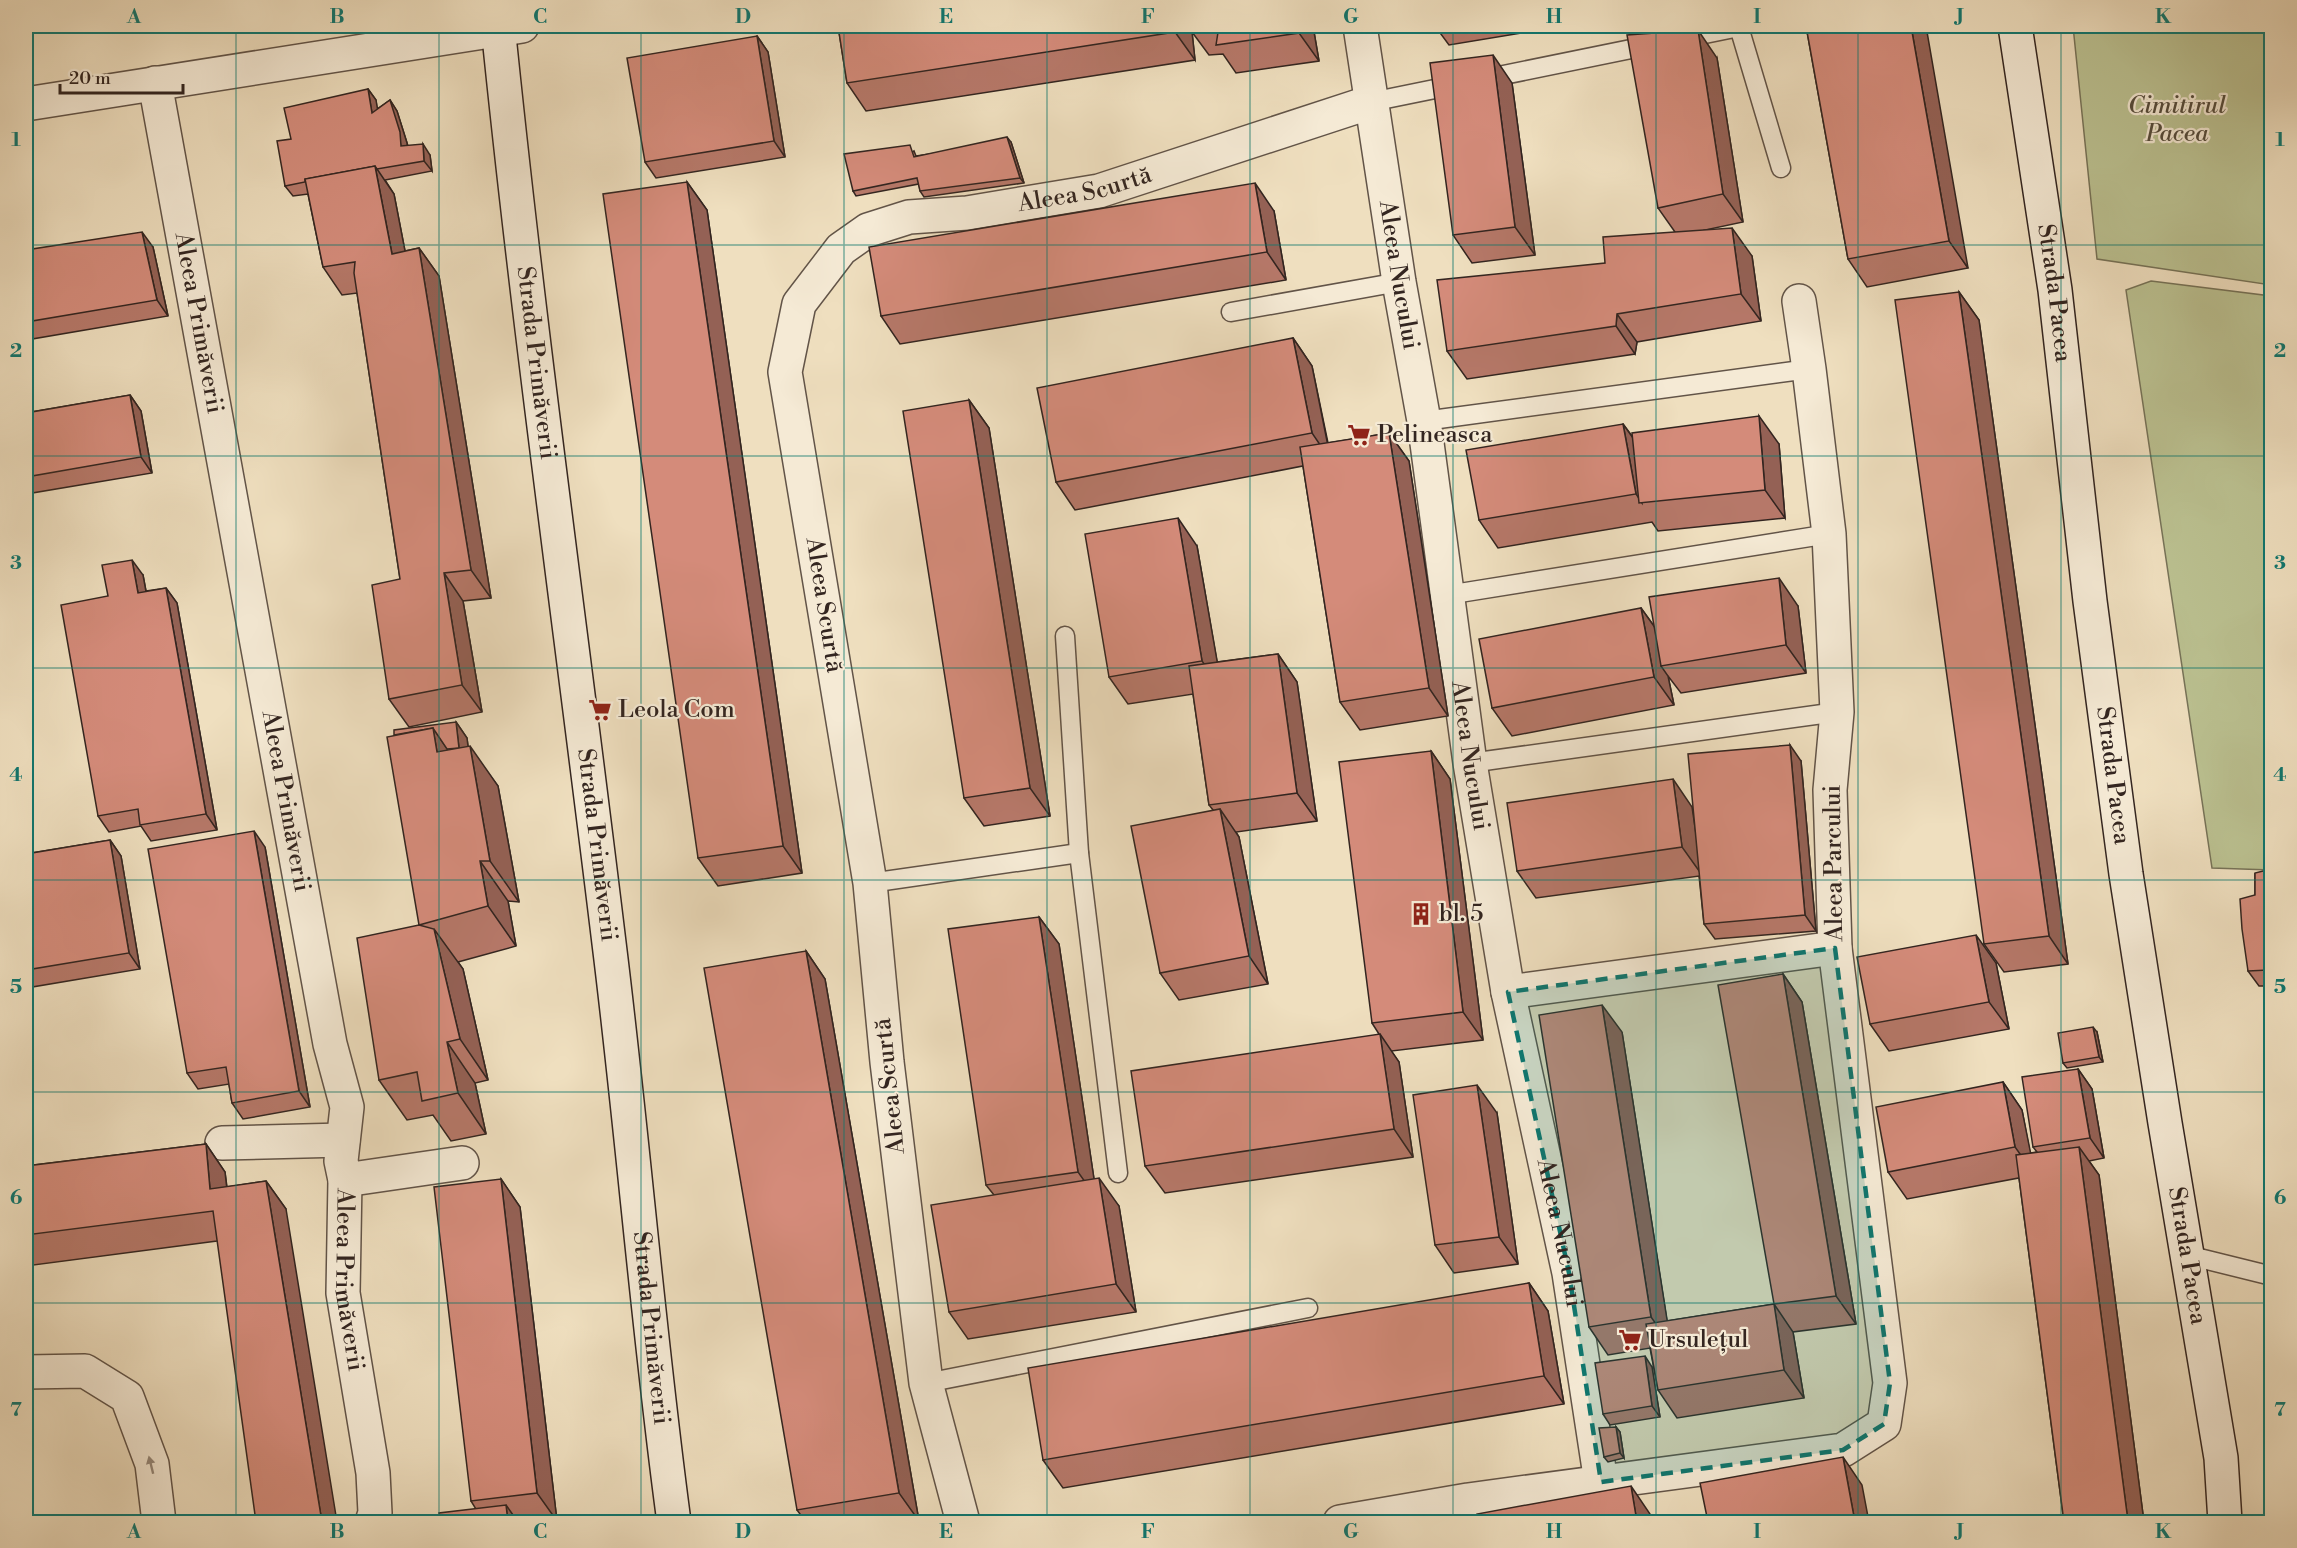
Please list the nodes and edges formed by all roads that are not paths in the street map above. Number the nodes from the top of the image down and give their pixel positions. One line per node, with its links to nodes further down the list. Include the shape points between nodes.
1 (1360, 26): 5 (street, Aleea Nucului)
2 (2015, 26): 27 (street, Strada Pacea, via 2055,290 2126,874)
3 (506, 27): 4 (street); 36 (street, Strada Primăverii, via 546,454 612,968)
4 (155, 83): 6 (street); 22 (street, Aleea Primăverii, via 330,1044 347,1107)
5 (1371, 102): 7 (lane, via 1739,27); 8 (street, Aleea Nucului); 19 (street, Aleea Scurtă, via 1099,191 968,213 909,217 868,230 841,249 799,304 785,372)
6 (26, 104)
7 (1781, 168)
8 (1399, 282): 10 (lane); 12 (street, Aleea Nucului)
9 (1799, 301): 11 (street, Aleea Parcului)
10 (1231, 312)
11 (1809, 369): 12 (lane); 13 (street, Aleea Parcului)
12 (1424, 421): 14 (street, Aleea Nucului)
13 (1829, 534): 14 (lane); 16 (street, Aleea Parcului)
14 (1447, 595): 17 (street, Aleea Nucului)
15 (1065, 636): 18 (lane)
16 (1837, 712): 17 (lane); 20 (street, Aleea Parcului, via 1830,790)
17 (1470, 762): 21 (street, Aleea Nucului)
18 (1079, 852): 19 (lane); 25 (lane)
19 (870, 884): 31 (street, Aleea Scurtă, via 886,1062)
20 (1835, 948): 21 (street); 32 (street, Aleea Parcului, via 1890,1383 1884,1424 1843,1450)
21 (1509, 992): 32 (street, Aleea Nucului, via 1569,1273)
22 (343, 1140): 23 (street); 26 (street, Aleea Primăverii, via 341,1161)
23 (222, 1143)
24 (462, 1163): 26 (street)
25 (1118, 1173)
26 (345, 1180): 35 (street, Aleea Primăverii, via 343,1293 374,1473)
27 (2187, 1255): 28 (lane); 39 (street, Strada Pacea, via 2221,1458)
28 (2271, 1276)
29 (1308, 1308): 31 (lane)
30 (26, 1372): 34 (street, one-way to 30, via 152,1464 127,1397 85,1371)
31 (926, 1383): 37 (street, Aleea Scurtă)
32 (1601, 1482): 33 (street)
33 (1470, 1511): 38 (street)
34 (159, 1522)
35 (372, 1522)
36 (674, 1522)
37 (963, 1522)
38 (1340, 1522)
39 (2225, 1522)

